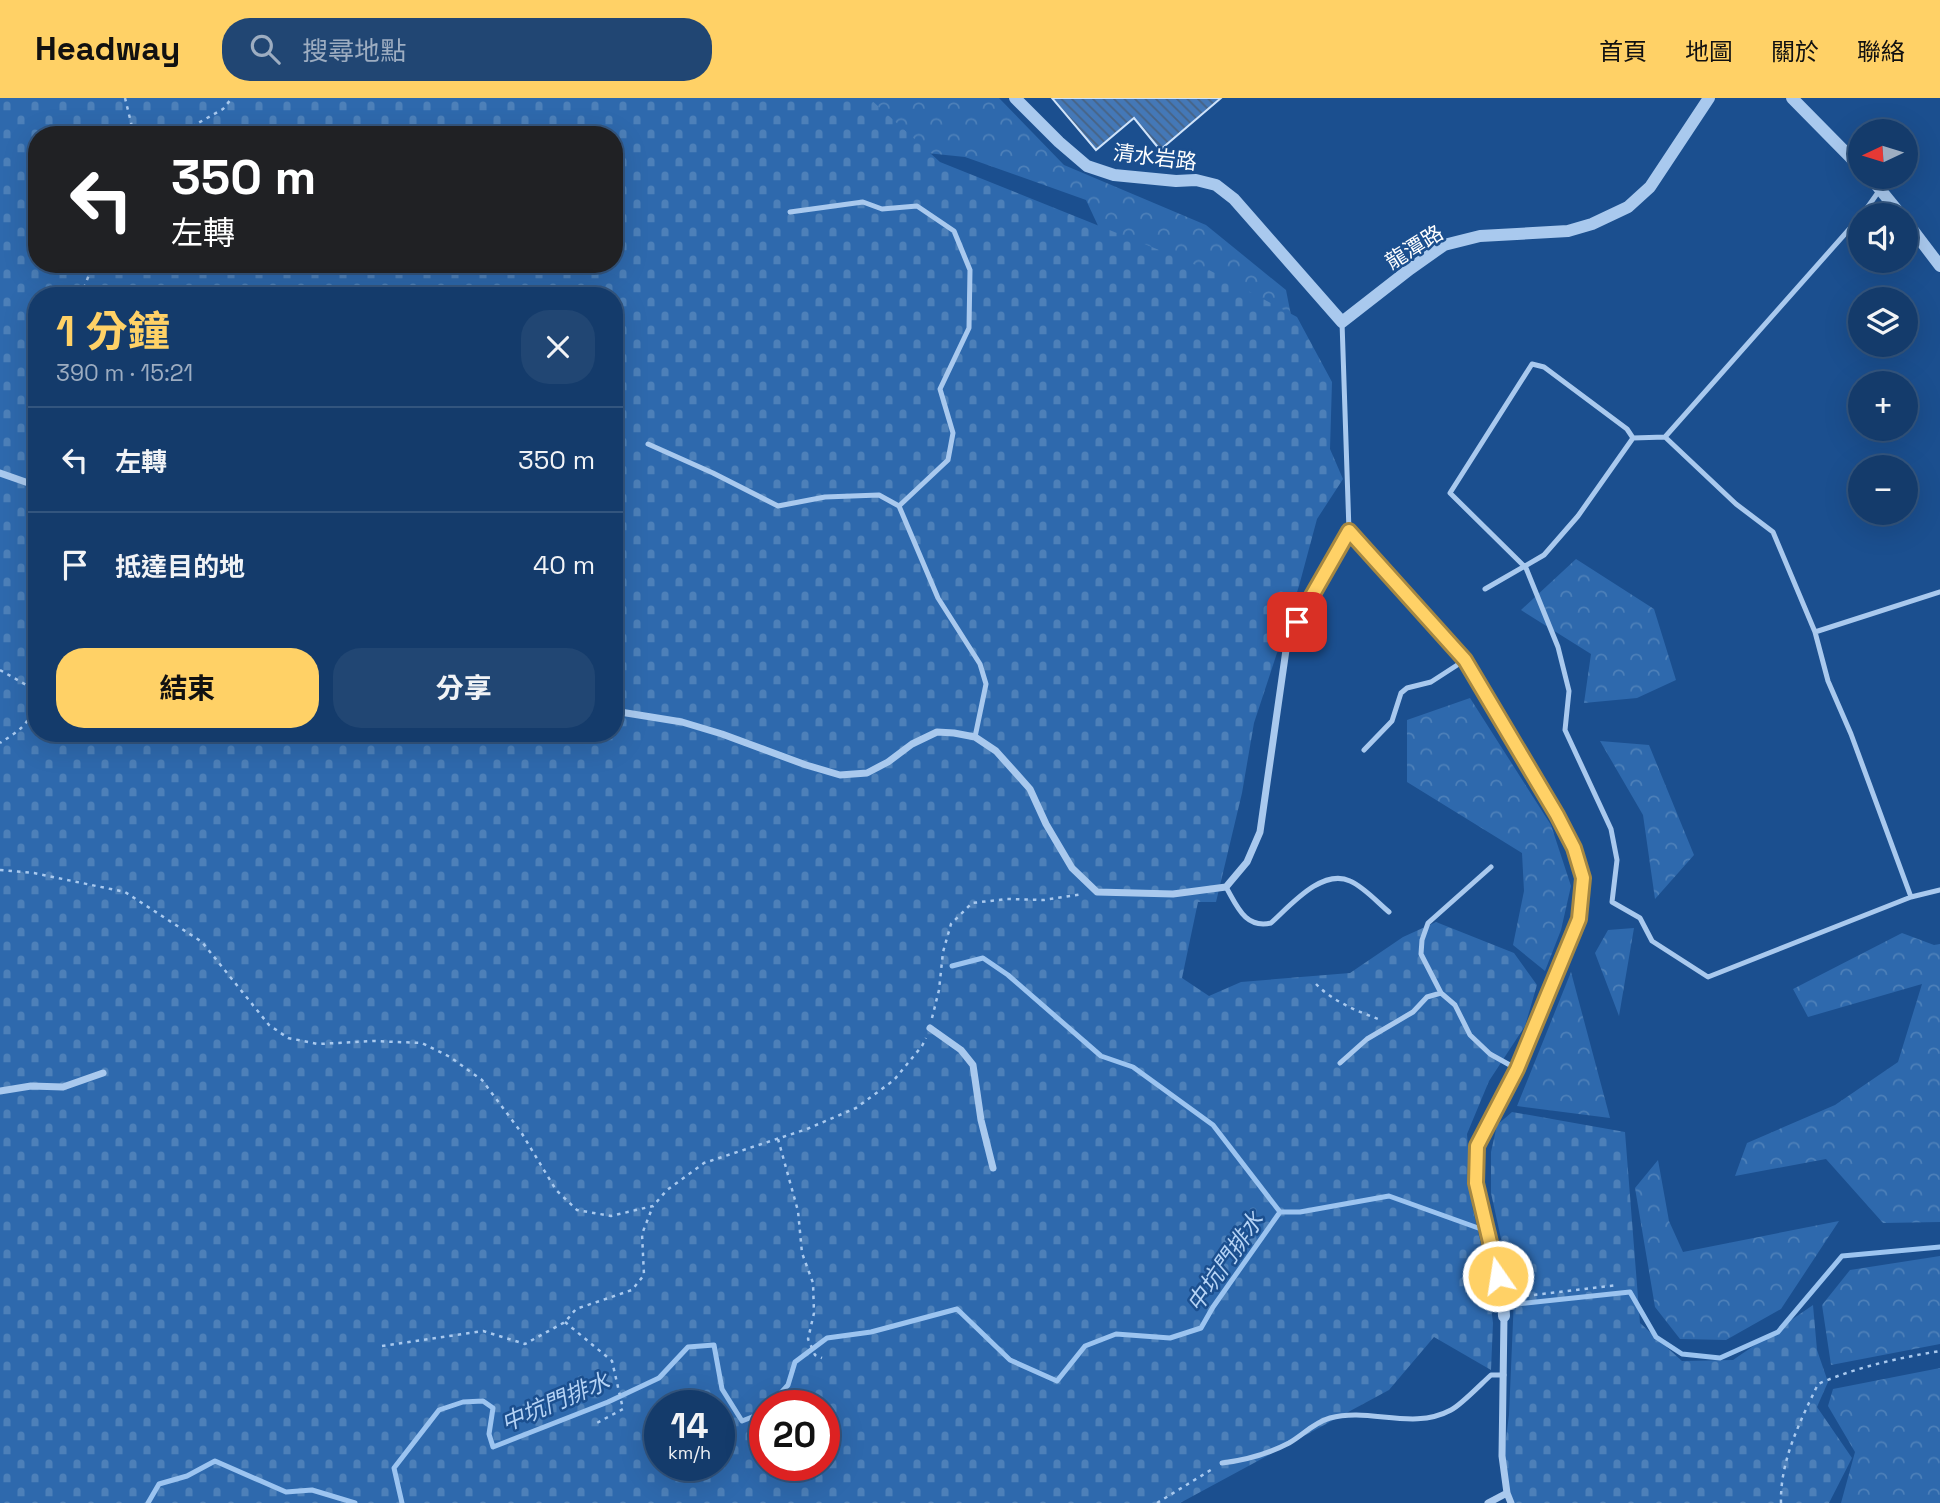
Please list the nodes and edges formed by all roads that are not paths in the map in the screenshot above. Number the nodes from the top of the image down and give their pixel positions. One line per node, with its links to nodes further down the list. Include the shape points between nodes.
1 (1015, 98): 9 (street, 清水岩路, via 1087,166 1114,175 1216,185 1234,199)
2 (1709, 98): 9 (street, 龍潭路, via 1650,187 1628,207 1568,231 1480,236 1444,246)
3 (1792, 98): 4 (street)
4 (1848, 155)
5 (790, 212): 15 (lane, via 863,202 882,209 917,206 954,230 971,270 969,328 940,389 953,433 948,460)
6 (1848, 231): 10 (lane)
7 (1918, 237): 8 (street)
8 (1940, 267)
9 (1342, 322): 16 (lane)
10 (1665, 437): 11 (lane); 20 (lane, via 1773,532)
11 (1633, 438): 17 (lane, via 1578,516 1545,555); 17 (lane, via 1544,367 1532,364 1450,493)
12 (648, 444): 15 (lane, via 778,506 825,497 879,495)
13 (0, 473): 14 (street)
14 (28, 483)
15 (899, 506): 23 (lane, via 938,598 980,664 986,684)
16 (1349, 531): 21 (lane); 26 (street, via 1287,643 1261,832 1247,862)
17 (1526, 568): 18 (lane); 28 (lane, via 1558,647 1569,691 1565,730 1611,830 1617,860 1612,902 1640,918 1651,941 1708,977)
18 (1485, 589)
19 (1940, 592): 20 (lane)
20 (1815, 632): 28 (lane, via 1828,681)
21 (1465, 660): 24 (lane, via 1431,682 1401,693 1392,721); 33 (lane, via 1557,815 1583,878 1579,919)
22 (623, 712): 23 (street, via 682,722 840,775 867,773 937,732)
23 (975, 737): 26 (street, via 996,751 1030,789 1072,868 1097,892 1173,894)
24 (1364, 750)
25 (1491, 867): 30 (lane, via 1428,923 1421,954)
26 (1226, 887): 29 (lane, via 1242,916 1263,925 1315,885 1332,880 1352,881)
27 (1940, 890): 28 (lane)
28 (1911, 897)
29 (1389, 912)
30 (1441, 993): 32 (lane, via 1427,997 1413,1013 1367,1039); 33 (lane, via 1455,1005 1470,1035 1490,1054)
31 (930, 1028): 36 (street, via 961,1050 973,1065)
32 (1340, 1063)
33 (1517, 1069): 37 (lane, via 1477,1146 1476,1183)
34 (103, 1073): 35 (street, via 63,1087)
35 (0, 1091)
36 (993, 1168)
37 (1503, 1299): 38 (street)
38 (1504, 1316): 39 (street)
39 (1504, 1375): 40 (lane, via 1491,1375 1453,1410 1434,1417 1413,1420 1354,1414 1330,1418 1265,1453); 41 (street, via 1502,1456)
40 (1222, 1463)
41 (1507, 1493): 42 (street); 43 (street)
42 (1488, 1503)
43 (1511, 1503)

